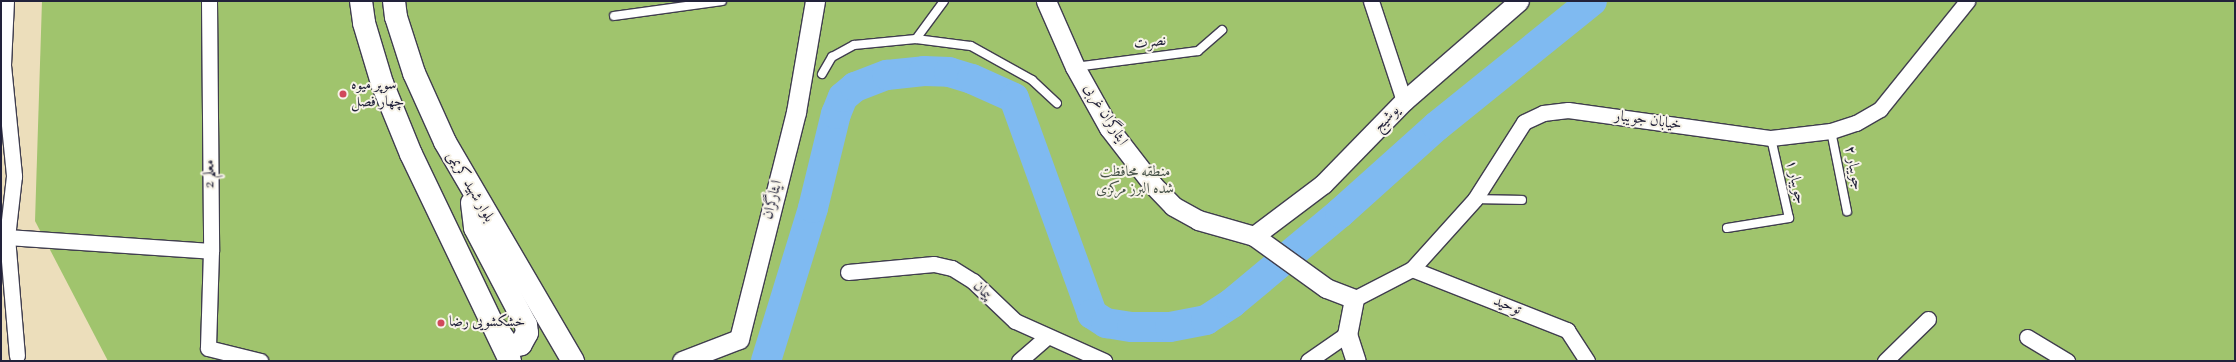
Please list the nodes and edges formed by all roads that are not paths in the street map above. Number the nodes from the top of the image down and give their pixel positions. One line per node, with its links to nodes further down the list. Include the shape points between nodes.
1 (6, 1): 26 (street, via 4,65 14,176)
2 (210, 1): 28 (street, معلم 2)
3 (361, 1): 32 (main road, via 364,23 393,112)
4 (394, 1): 21 (main road, بلوار شهید کریمی, via 396,17 414,73 444,142)
5 (722, 1): 12 (lane)
6 (815, 1): 41 (street, ایثارگران, via 796,112 739,339)
7 (944, 1): 14 (lane)
8 (1046, 1): 15 (street, ایثارگران غربی)
9 (1371, 1): 17 (street)
10 (1519, 1): 17 (street, یوشیج)
11 (1967, 1): 19 (street, خیابان جویبار, via 1880,109 1856,123)
12 (614, 16)
13 (1222, 30): 15 (lane, نصرت, via 1198,51)
14 (916, 38): 16 (lane, via 854,45 832,57); 18 (lane, via 971,46 1032,80)
15 (1075, 67): 27 (street, ایثارگران غربی, via 1110,128 1153,185 1173,206 1198,220)
16 (822, 74)
17 (1404, 101): 27 (street, یوشیج, via 1323,184)
18 (1057, 103)
19 (1831, 131): 20 (street, خیابان جویبار); 24 (lane, جویبار ۲)
20 (1771, 138): 22 (street, خیابان جویبار, via 1568,110 1543,113 1524,122); 25 (lane, جویبار ۱, via 1789,218)
21 (471, 192): 32 (main road, via 475,228 526,325 526,339 514,346 508,345); 40 (main road, بلوار شهید کریمی)
22 (1475, 199): 23 (lane); 29 (street, خیابان جویبار)
23 (1522, 200)
24 (1847, 211)
25 (1727, 228)
26 (7, 237): 28 (street); 37 (street)
27 (1258, 238): 31 (street, via 1326,288)
28 (211, 251): 38 (street, معلم 2, via 208,348)
29 (1412, 270): 31 (street, خیابان جویبار); 46 (street, توحید, via 1567,330)
30 (848, 272): 35 (street, پیمان, via 934,264 952,268 973,281 1015,321)
31 (1354, 300): 34 (street)
32 (490, 319): 39 (main road)
33 (1928, 319): 47 (street)
34 (1347, 334): 44 (street); 45 (street)
35 (1047, 337): 42 (street); 43 (street, پیمان)
36 (2027, 337): 48 (street)
37 (17, 356)
38 (260, 361)
39 (510, 361)
40 (572, 361)
41 (682, 361)
42 (1019, 361)
43 (1104, 361)
44 (1308, 361)
45 (1356, 361)
46 (1587, 361)
47 (1885, 361)
48 (2067, 361)

